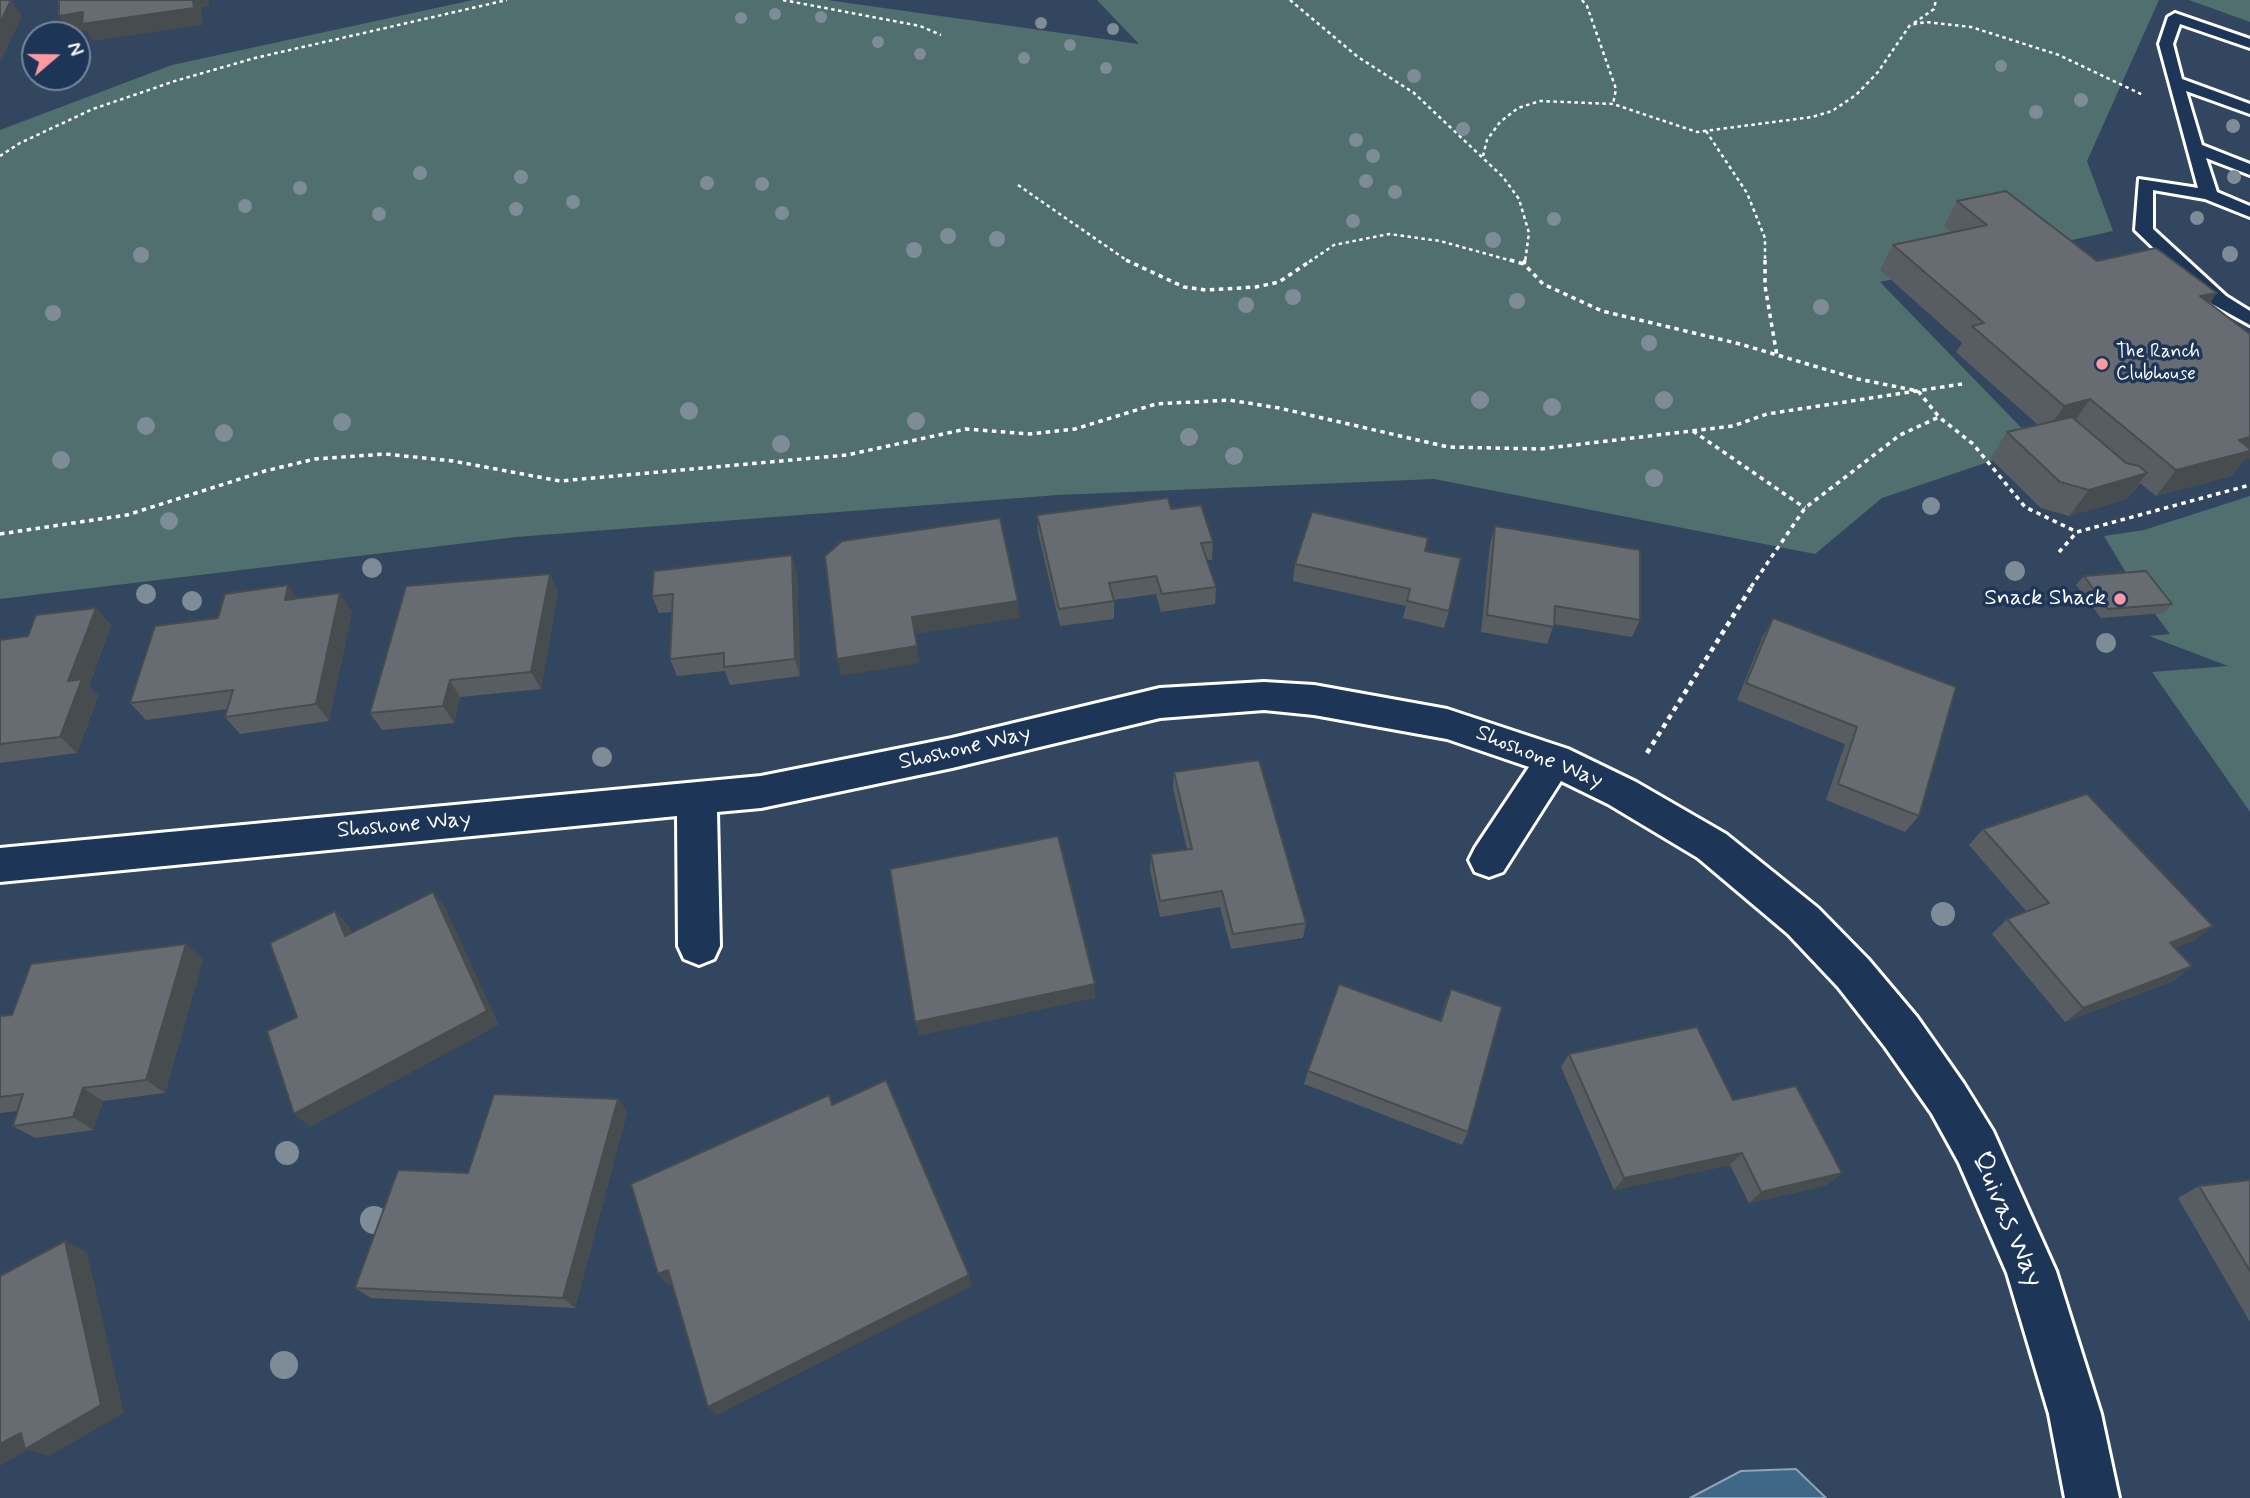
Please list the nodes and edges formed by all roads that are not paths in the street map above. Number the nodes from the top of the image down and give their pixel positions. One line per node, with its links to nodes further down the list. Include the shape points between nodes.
1 (2250, 44): 2 (lane, via 2175,17 2166,44)
2 (2175, 82): 3 (lane); 4 (lane)
3 (2250, 109)
4 (2195, 148): 5 (lane); 6 (lane)
5 (2250, 170)
6 (2209, 195): 7 (lane); 8 (lane, via 2145,183 2144,230 2219,300)
7 (2250, 212)
8 (2250, 319)
9 (1554, 760): 10 (street, Shoshone Way, via 1447,724 1314,699 1264,696 1160,703 952,753 761,792); 11 (street); 14 (street, Shoshone Way, via 1622,793 1712,846 1803,921)
10 (698, 800): 12 (street, Shoshone Way); 13 (street)
11 (1489, 860)
12 (0, 865)
13 (699, 946)
14 (1853, 973): 15 (street, Quivas Way, via 1901,1032 1976,1147 2031,1271 2075,1415)
15 (2092, 1498)

